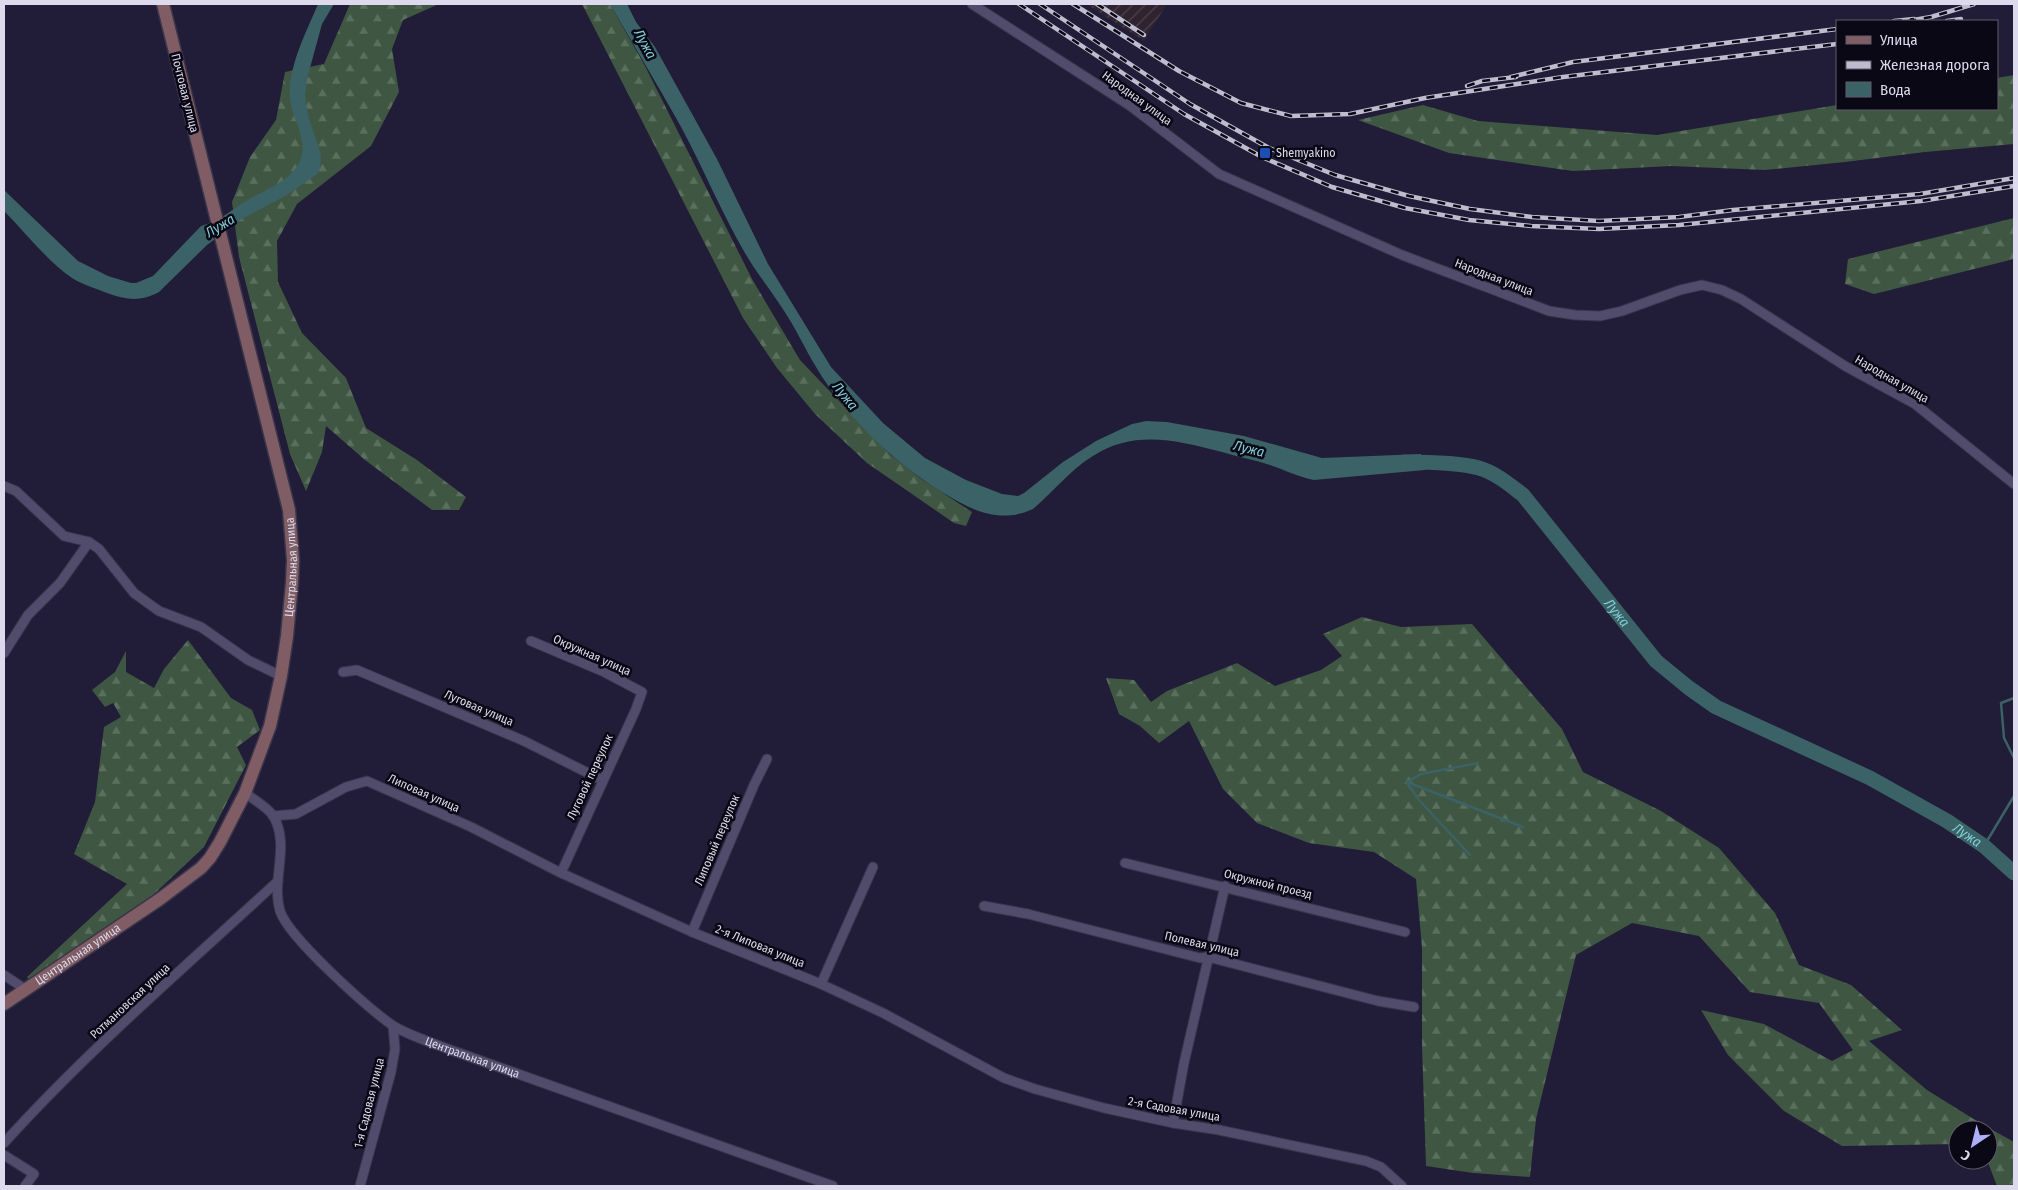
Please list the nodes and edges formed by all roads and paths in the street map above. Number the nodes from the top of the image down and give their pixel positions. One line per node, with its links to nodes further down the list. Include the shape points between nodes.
1 (163, 4): 3 (street, Почтовая улица)
2 (972, 4): 4 (street, Народная улица, via 1129,105 1219,174 1402,255 1549,311 1575,315 1600,316 1622,311 1702,285 1741,298 1845,366 1915,404)
3 (232, 282): 10 (street, Центральная улица, via 289,510 292,583)
4 (2014, 484)
5 (4, 486): 6 (street, via 16,491 64,536)
6 (88, 542): 8 (street, via 60,583 28,615); 10 (street, via 113,565 134,593 159,611 201,627 248,660)
7 (531, 641): 11 (street, Окружная улица)
8 (4, 653)
9 (343, 672): 13 (street, Луговая улица, via 357,670 524,741)
10 (281, 676): 14 (street, Центральная улица, via 270,726)
11 (642, 692): 13 (street, Луговой переулок)
12 (767, 759): 22 (street, Липовый переулок)
13 (602, 780): 18 (street, Луговой переулок)
14 (244, 793): 15 (street); 27 (street, Центральная улица, via 220,842 201,868)
15 (273, 816): 18 (street, Липовая улица, via 296,814 346,787 367,781 471,827); 19 (street, Центральная улица, via 280,836)
16 (1125, 863): 20 (street, Окружной проезд)
17 (873, 867): 26 (street)
18 (561, 873): 22 (street, 2-я Липовая улица)
19 (278, 881): 30 (street, Центральная улица, via 280,911 293,933 332,973); 33 (street, Ротмановская улица, via 32,1112)
20 (1225, 886): 23 (street, Окружной проезд); 24 (street)
21 (984, 906): 24 (street, Полевая улица, via 1028,914 1200,958)
22 (692, 932): 26 (street, 2-я Липовая улица)
23 (1405, 932)
24 (1208, 957): 29 (street, Полевая улица, via 1378,1001); 32 (street)
25 (4, 975): 27 (street)
26 (821, 984): 31 (street, 2-я Липовая улица)
27 (25, 989): 28 (street, Центральная улица)
28 (4, 1004)
29 (1414, 1007)
30 (393, 1026): 37 (street, 1-я Садовая улица, via 395,1049 391,1072); 38 (street, Центральная улица, via 448,1049)
31 (947, 1048): 32 (street, 2-я Садовая улица, via 1004,1078 1035,1089)
32 (1173, 1123): 35 (street, 2-я Садовая улица, via 1366,1162 1381,1167)
33 (4, 1143)
34 (4, 1155): 36 (street, via 34,1174)
35 (1401, 1184)
36 (25, 1186)
37 (360, 1186)
38 (833, 1186)

